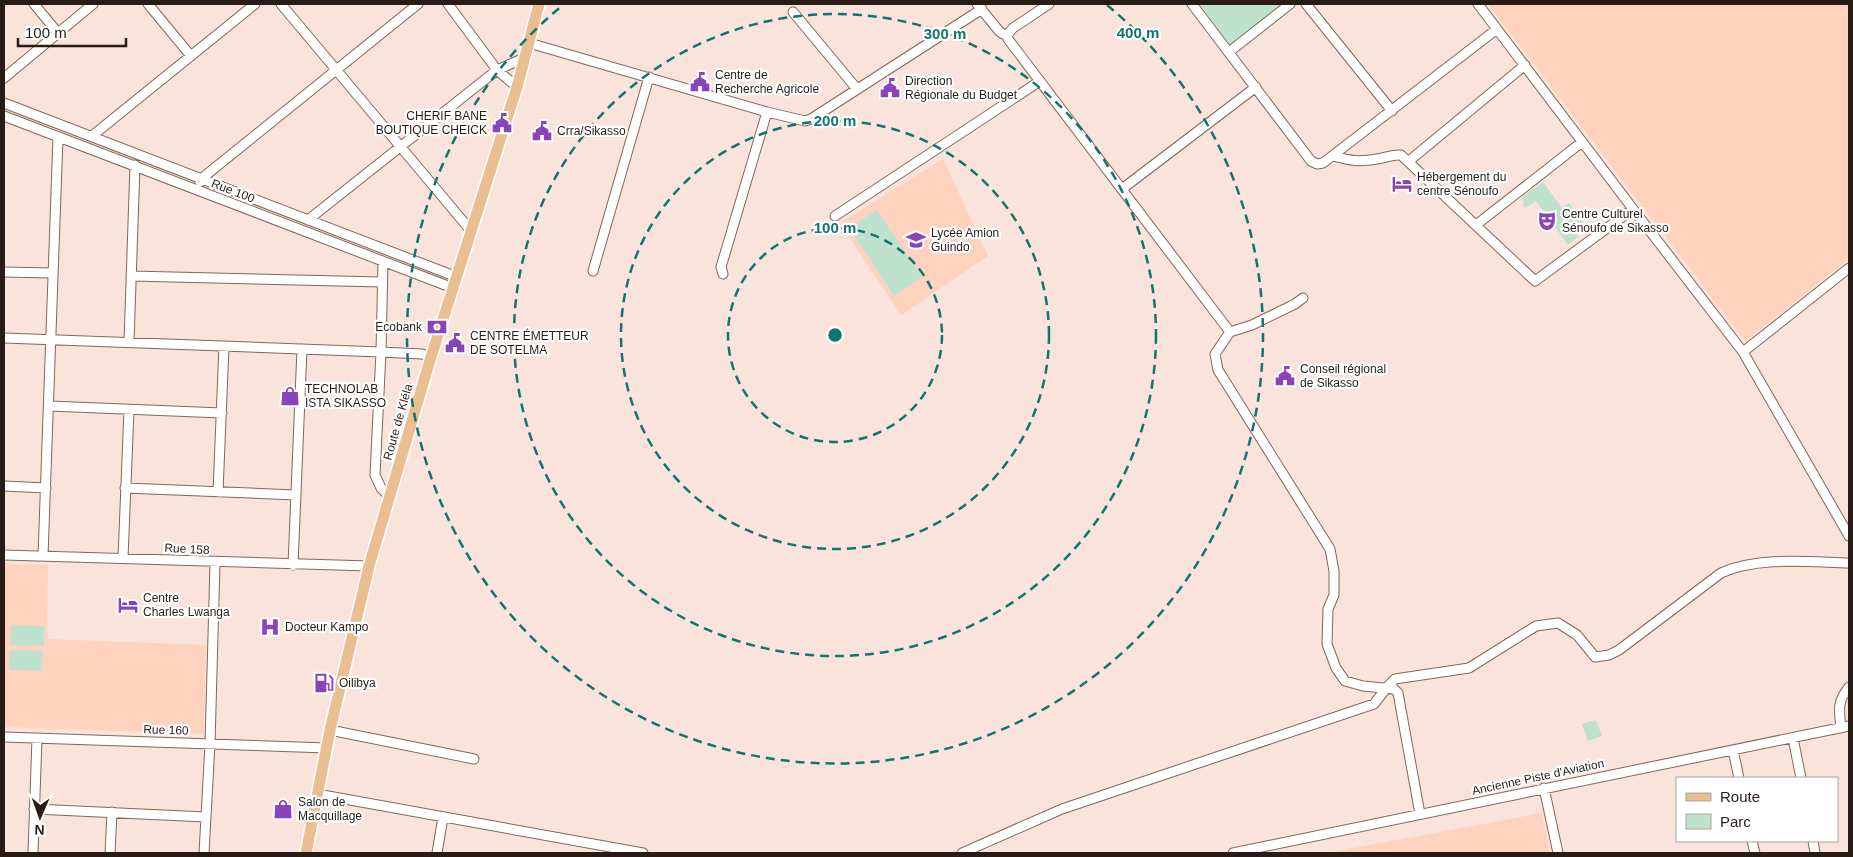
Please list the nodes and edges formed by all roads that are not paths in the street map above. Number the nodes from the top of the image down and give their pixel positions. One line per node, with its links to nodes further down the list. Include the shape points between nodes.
1 (34, 4): 17 (street)
2 (93, 4): 17 (street)
3 (148, 4): 21 (street)
4 (256, 4): 21 (street)
5 (281, 4): 25 (street)
6 (418, 4): 25 (street)
7 (448, 4): 24 (street)
8 (539, 4): 19 (main road, Route de Kléla)
9 (1048, 4): 18 (street)
10 (1192, 4): 20 (street)
11 (1290, 4): 20 (street)
12 (1306, 4): 33 (street)
13 (1478, 4): 16 (street)
14 (979, 6): 18 (street, via 1002,34); 31 (street)
15 (793, 12): 31 (street)
16 (1497, 28): 23 (street); 33 (street)
17 (58, 33): 27 (street)
18 (1007, 35): 28 (street)
19 (529, 43): 22 (main road, Route de Kléla); 26 (street)
20 (1229, 52): 30 (street)
21 (191, 56): 36 (street)
22 (524, 58): 24 (street); 29 (main road, Route de Kléla)
23 (1524, 65): 38 (street); 41 (street)
24 (497, 70): 29 (street); 39 (street)
25 (336, 71): 39 (street); 43 (street)
26 (649, 77): 34 (street); 53 (street)
27 (4, 78)
28 (1040, 81): 44 (street); 47 (street)
29 (517, 86): 50 (main road, Route de Kléla)
30 (1256, 87): 40 (street, via 1311,161 1320,164); 44 (street)
31 (857, 89): 34 (street, via 806,121)
32 (4, 103): 36 (street)
33 (1392, 111): 40 (street)
34 (767, 112): 56 (street, via 721,267)
35 (4, 116): 37 (street, Rue 100)
36 (92, 136): 43 (street)
37 (58, 137): 42 (street, Rue 100); 55 (street)
38 (1582, 142): 46 (street); 49 (street)
39 (400, 147): 48 (street); 50 (street)
40 (1333, 156): 41 (street, via 1353,161 1380,159 1394,154)
41 (1408, 160): 49 (street)
42 (135, 165): 45 (street, Rue 100); 57 (street)
43 (201, 179): 45 (street); 48 (street)
44 (1122, 189): 61 (street)
45 (197, 190): 51 (street, Rue 100)
46 (1633, 210): 49 (street, via 1536,281); 68 (street)
47 (835, 216)
48 (308, 220): 59 (street)
49 (1476, 225)
50 (472, 232): 59 (main road, Route de Kléla)
51 (383, 261): 58 (street); 59 (street, Rue 100)
52 (1849, 268): 68 (street)
53 (593, 271)
54 (4, 272): 55 (street)
55 (52, 273): 63 (street)
56 (723, 274)
57 (131, 276): 58 (street); 64 (street)
58 (382, 282): 67 (street)
59 (455, 282): 69 (main road, Route de Kléla)
60 (1304, 298): 61 (street, via 1252,325)
61 (1230, 332): 88 (street, via 1216,354 1218,370 1330,549 1334,595 1328,609 1327,644 1336,668 1345,681)
62 (4, 338): 63 (street)
63 (50, 339): 64 (street); 70 (street)
64 (129, 342): 65 (street)
65 (224, 346): 66 (street); 72 (street)
66 (302, 349): 67 (street); 77 (street)
67 (381, 352): 69 (street); 78 (street, via 375,475)
68 (1743, 352): 79 (street)
69 (431, 357): 78 (main road, Route de Kléla)
70 (49, 406): 71 (street); 74 (street)
71 (128, 410): 72 (street); 75 (street)
72 (222, 413): 76 (street)
73 (4, 486): 74 (street)
74 (46, 488): 81 (street)
75 (125, 488): 76 (street); 82 (street)
76 (218, 492): 77 (street)
77 (296, 495): 85 (street)
78 (390, 497): 86 (main road, Route de Kléla)
79 (1849, 536)
80 (4, 555): 81 (street, Rue 158)
81 (43, 556): 82 (street, Rue 158)
82 (123, 558): 83 (street, Rue 158)
83 (215, 563): 85 (street, Rue 158); 94 (street)
84 (1849, 563): 88 (street, via 1772,562 1732,568 1609,655 1595,657 1577,636 1558,623 1536,626 1468,668 1395,679)
85 (293, 565): 86 (street, Rue 158)
86 (369, 566): 90 (main road, Route de Kléla)
87 (1849, 687): 89 (street, via 1838,708)
88 (1386, 688): 104 (street, via 1398,693); 113 (street, via 1374,704 1062,809)
89 (1847, 728): 93 (street, Ancienne Piste d'Aviation)
90 (330, 730): 95 (main road, Route de Kléla); 97 (street)
91 (4, 737): 92 (street, Rue 160)
92 (37, 738): 94 (street, Rue 160); 102 (street)
93 (1793, 738): 96 (street, Ancienne Piste d'Aviation); 99 (street)
94 (210, 744): 95 (street, Rue 160); 105 (street)
95 (327, 748): 101 (main road, Route de Kléla)
96 (1733, 750): 98 (street); 100 (street, Ancienne Piste d'Aviation)
97 (474, 759)
98 (1739, 777)
99 (1801, 777)
100 (1544, 788): 104 (street, Ancienne Piste d'Aviation); 115 (street)
101 (317, 794): 106 (street); 110 (main road, Route de Kléla)
102 (34, 809): 103 (street); 107 (street)
103 (112, 812): 105 (street); 108 (street)
104 (1420, 814): 114 (street, Ancienne Piste d'Aviation)
105 (206, 817): 109 (street)
106 (443, 817): 111 (street); 112 (street)
107 (33, 853)
108 (110, 853)
109 (204, 853)
110 (306, 853)
111 (437, 853)
112 (642, 853)
113 (962, 853)
114 (1233, 853)
115 (1558, 853)

